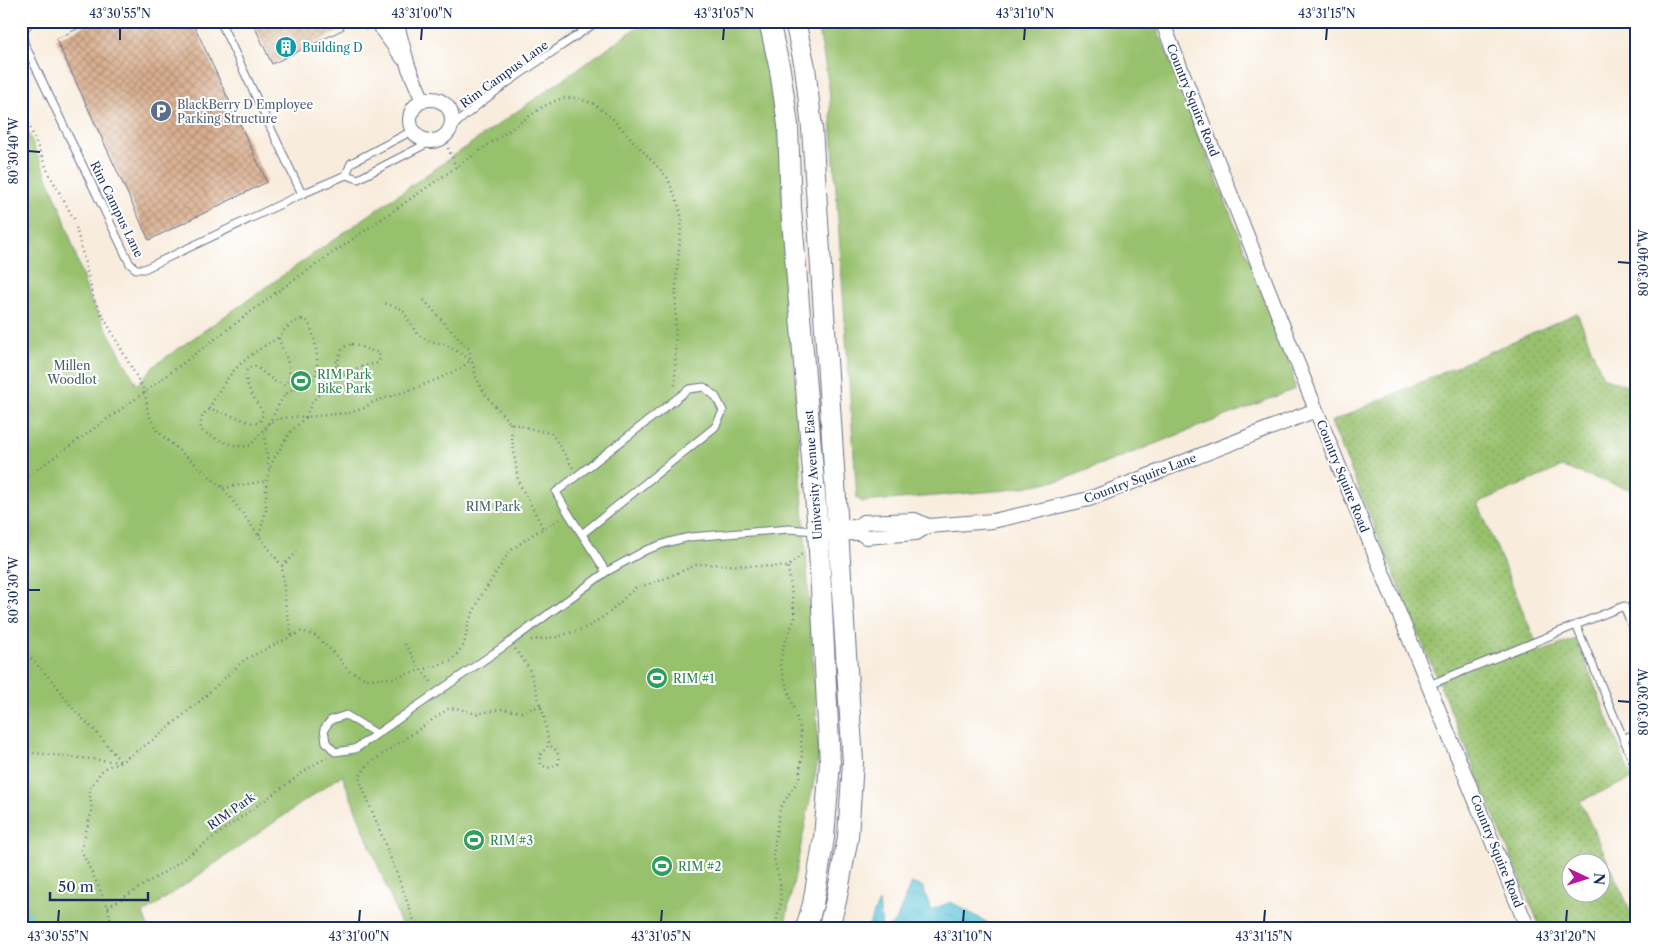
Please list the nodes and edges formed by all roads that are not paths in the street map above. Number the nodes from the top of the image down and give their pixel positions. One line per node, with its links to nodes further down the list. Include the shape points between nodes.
1 (33, 21): 15 (lane, Rim Campus Lane, via 23,32 24,42 130,264 136,269 144,269)
2 (220, 21): 15 (lane)
3 (396, 21): 9 (street)
4 (598, 21): 11 (lane, Rim Campus Lane, via 482,103)
5 (769, 21): 18 (main road, University Avenue East, via 788,125)
6 (795, 21): 17 (main road, University Avenue East, via 805,67 812,128)
7 (1162, 21): 16 (street, Country Squire Road)
8 (376, 26): 9 (street)
9 (408, 66): 10 (street)
10 (423, 100): 11 (street, via 433,99 446,106 451,115); 12 (street, via 412,110)
11 (450, 130): 13 (street, via 442,138)
12 (412, 131): 13 (street); 14 (lane, Rim Campus Lane, via 351,163)
13 (430, 142): 14 (lane, Rim Campus Lane, via 358,179)
14 (346, 175): 15 (lane, Rim Campus Lane)
15 (302, 194)
16 (1316, 410): 17 (street, Country Squire Lane, via 1089,499 994,520 928,526 915,520 863,522); 23 (street, Country Squire Road)
17 (847, 530): 18 (main road, Country Squire Lane); 29 (main road, University Avenue East, via 853,762 848,837)
18 (818, 531): 20 (lane, via 789,529 690,537 646,550); 28 (main road, University Avenue East, via 830,763 824,838)
19 (582, 534): 19 (lane, via 715,427 723,411 716,397 704,388 689,389 556,492); 20 (lane)
20 (606, 572): 25 (lane)
21 (1576, 625): 22 (lane, via 1624,606); 23 (lane); 26 (lane)
22 (1637, 639)
23 (1429, 685): 30 (street, Country Squire Road)
24 (1637, 733): 26 (lane)
25 (378, 734): 25 (lane, via 355,749 335,752 326,742 324,729 331,720 346,715)
26 (1624, 739): 27 (lane)
27 (1637, 771)
28 (806, 929)
29 (828, 929)
30 (1528, 929)

